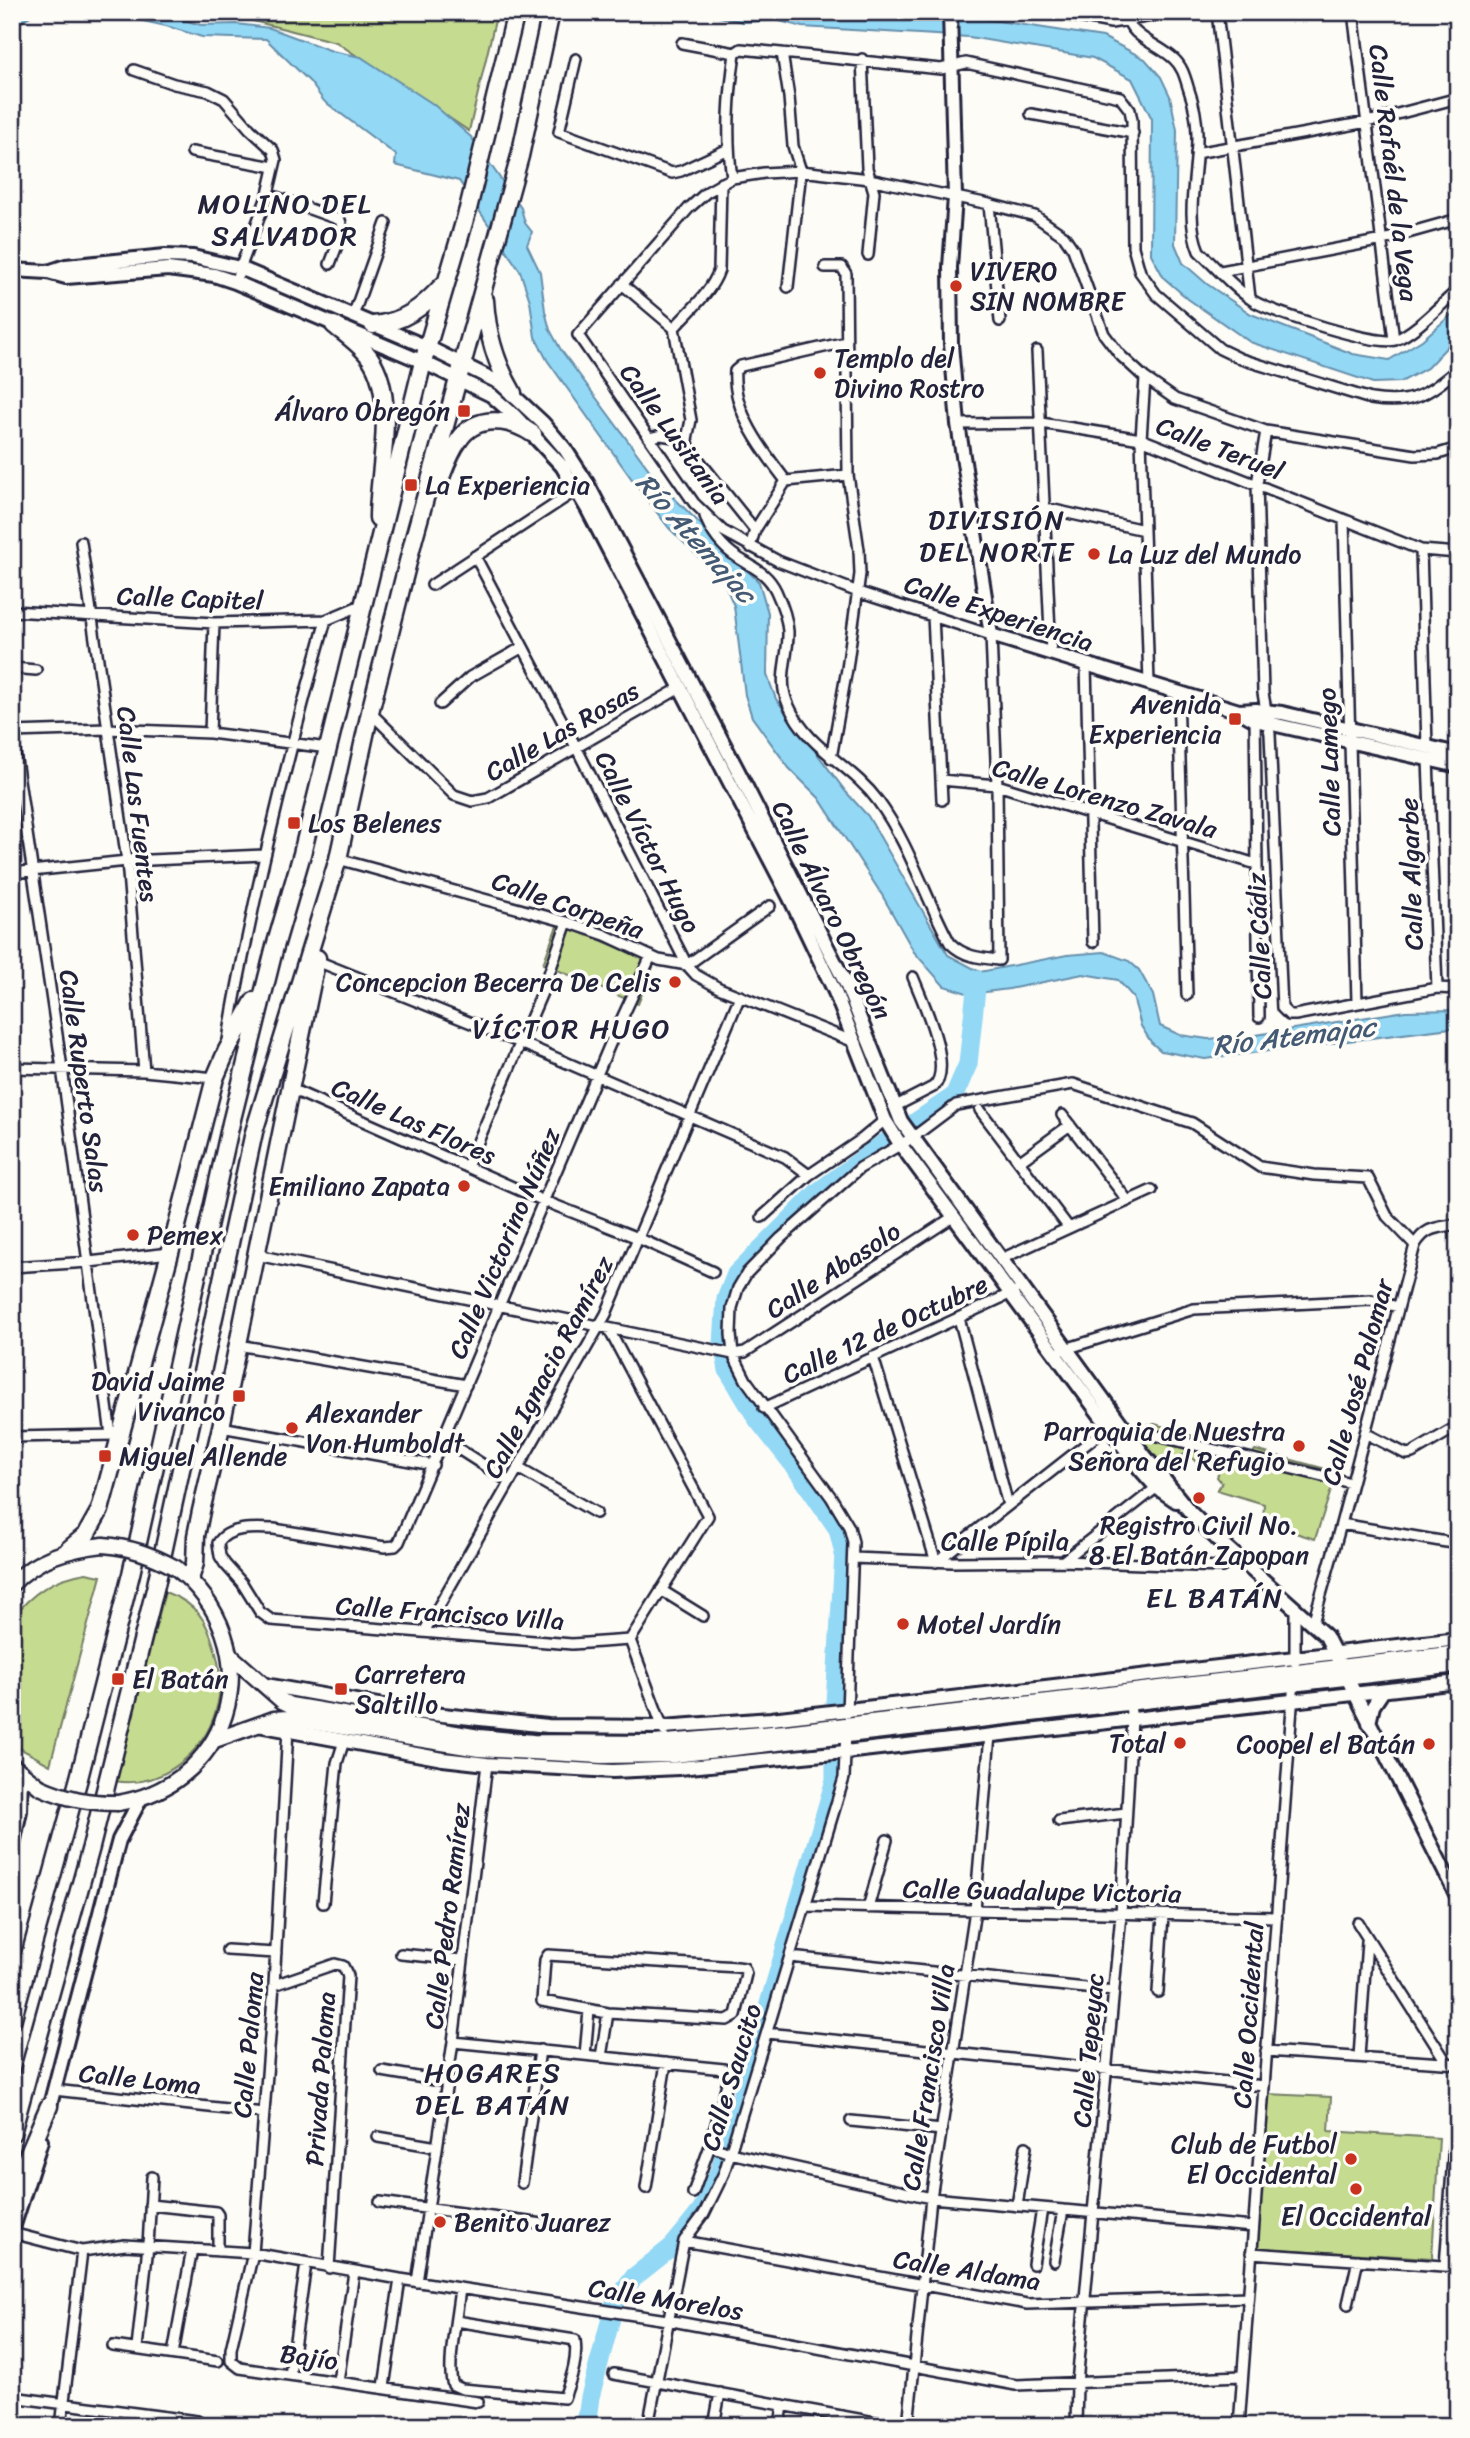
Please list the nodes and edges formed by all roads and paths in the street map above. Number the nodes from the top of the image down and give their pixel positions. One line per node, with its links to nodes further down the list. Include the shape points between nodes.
1 (516, 12): 45 (highway)
2 (551, 12): 43 (highway, via 520,156)
3 (950, 12): 14 (street)
4 (1053, 12): 8 (street, via 1111,23)
5 (1175, 12): 8 (street)
6 (1217, 12): 20 (street)
7 (1353, 12): 18 (street, Calle Rafaél de la Vega)
8 (1126, 16): 23 (street, via 1135,32 1181,67 1190,90)
9 (682, 43): 10 (street)
10 (735, 53): 11 (street, via 741,49); 21 (street)
11 (782, 53): 13 (street); 25 (street, via 793,146)
12 (576, 59): 21 (street, via 559,132 672,173)
13 (862, 60): 14 (street, via 941,69); 27 (street)
14 (951, 61): 19 (street, via 1120,97 1130,110); 30 (street)
15 (134, 70): 24 (street, via 224,99 273,150)
16 (1458, 98): 18 (street)
17 (1031, 114): 19 (street)
18 (1367, 122): 20 (street); 34 (street, Calle Rafaél de la Vega)
19 (1133, 133): 59 (street, via 1133,247 1140,272 1156,295 1213,345 1241,359 1390,402 1421,396)
20 (1233, 147): 23 (street); 38 (street)
21 (728, 149): 26 (street)
22 (192, 152): 24 (street)
23 (1196, 153): 41 (street, via 1194,235 1199,251)
24 (274, 167): 29 (street)
25 (801, 171): 26 (street); 27 (street); 47 (street)
26 (732, 178): 28 (street)
27 (869, 179): 30 (street); 35 (street, via 874,192)
28 (721, 183): 46 (street, via 689,208); 54 (street, via 719,270 708,291)
29 (268, 194): 36 (street, via 340,220 343,230); 39 (street)
30 (955, 197): 31 (street); 64 (street, via 950,280)
31 (989, 204): 51 (street); 61 (street, via 1035,216 1063,236 1081,265 1104,334)
32 (1458, 219): 34 (street)
33 (386, 223): 50 (street)
34 (1383, 240): 38 (street); 55 (street, Calle Rafaél de la Vega)
35 (868, 255)
36 (330, 264)
37 (825, 267): 56 (street, via 842,267 846,272)
38 (1247, 267): 41 (street); 49 (street)
39 (240, 268): 42 (street, via 193,257 164,256); 44 (street); 50 (street)
40 (12, 270): 42 (street)
41 (1221, 271): 49 (street)
42 (48, 272): 44 (street, via 66,277 168,269)
43 (485, 281): 60 (highway); 62 (highway, via 491,345)
44 (235, 282): 52 (street)
45 (446, 282): 53 (highway, via 413,313); 58 (highway)
46 (622, 284): 54 (street); 67 (street, Calle Lusitania, via 578,335)
47 (788, 287)
48 (1458, 290): 55 (street)
49 (1250, 298): 55 (street, via 1354,336)
50 (353, 316): 53 (street)
51 (1000, 321)
52 (334, 325): 58 (street); 82 (highway, via 368,356 381,384 385,423)
53 (373, 325): 58 (street)
54 (674, 328): 68 (street, via 691,420)
55 (1394, 340)
56 (846, 342): 71 (street); 72 (street, via 735,370 742,410)
57 (1037, 351): 63 (street)
58 (425, 355): 60 (street, Calle Álvaro Obregón); 82 (highway)
59 (1458, 369)
60 (461, 372): 62 (street, Calle Álvaro Obregón, via 500,383); 66 (street, Calle Álvaro Obregón); 80 (highway)
61 (1145, 378): 65 (street, via 1175,398); 69 (street)
62 (513, 393): 74 (street, Calle Álvaro Obregón, via 565,449)
63 (1041, 423): 64 (street, Calle Teruel); 69 (street, Calle Teruel); 75 (street)
64 (958, 424): 95 (street)
65 (1266, 431): 70 (street, via 1415,455); 73 (street)
66 (533, 434): 74 (street, Calle Álvaro Obregón); 80 (highway, via 494,421 464,433)
67 (649, 438): 68 (street); 76 (street, Calle Lusitania)
68 (687, 439): 78 (street, via 695,457)
69 (1141, 439): 73 (street, Calle Teruel); 79 (street)
70 (1458, 448)
71 (848, 475): 72 (street); 88 (street, via 859,550)
72 (786, 481): 78 (street)
73 (1257, 484): 77 (street, Calle Teruel); 106 (street)
74 (582, 487): 86 (street); 102 (street, Calle Álvaro Obregón); 147 (street, Calle Álvaro Obregón, via 738,771 846,984)
75 (1045, 508): 79 (street); 97 (street)
76 (705, 516): 83 (street, Calle Lusitania); 116 (street, via 723,543 737,557 755,565 776,589 788,632 783,684 787,702 805,734)
77 (1344, 520): 84 (street, Calle Teruel); 110 (street, Calle Lamego)
78 (755, 530): 83 (street)
79 (1144, 530): 101 (street)
80 (414, 538): 105 (highway)
81 (81, 542): 91 (street, Calle Las Fuentes)
82 (379, 543): 89 (highway)
83 (750, 547): 88 (street, Calle Experiencia)
84 (1421, 550): 85 (street, Calle Teruel); 114 (street, Calle Algarbe)
85 (1458, 553)
86 (475, 556): 87 (street); 96 (street, Calle Víctor Hugo)
87 (432, 585)
88 (858, 592): 92 (street, Calle Experiencia); 116 (street)
89 (364, 604): 93 (street, Calle Capitel); 113 (highway)
90 (12, 611): 91 (street, Calle Capitel)
91 (91, 615): 94 (street, Calle Capitel); 107 (street, Calle Las Fuentes)
92 (933, 616): 95 (street, Calle Experiencia); 118 (street)
93 (326, 620): 94 (street, Calle Capitel); 111 (street)
94 (214, 623): 109 (street)
95 (991, 635): 97 (street, Calle Experiencia); 119 (street)
96 (523, 648): 104 (street, via 470,677); 112 (street, Calle Víctor Hugo)
97 (1051, 654): 98 (street, Calle Experiencia)
98 (1086, 665): 101 (street, Calle Experiencia); 121 (street)
99 (12, 668): 100 (street)
100 (36, 670)
101 (1149, 684): 103 (street, Calle Experiencia)
102 (680, 688): 112 (street, Calle Las Rosas); 144 (street, Calle Álvaro Obregón, via 790,898)
103 (1178, 692): 106 (street, Calle Experiencia); 122 (street)
104 (440, 704)
105 (370, 712): 112 (street, Calle Las Rosas, via 454,795 472,801 488,798); 124 (highway)
106 (1261, 716): 110 (street, Calle Experiencia); 126 (street); 142 (street, Calle Cádiz, via 1282,1008 1295,1015)
107 (107, 729): 108 (street); 109 (street); 125 (street, Calle Las Fuentes)
108 (12, 732): 127 (street, Calle Ruperto Salas)
109 (210, 733): 111 (street)
110 (1350, 734): 114 (street, Calle Experiencia); 142 (street, Calle Lamego)
111 (292, 743): 113 (street); 123 (street)
112 (576, 747): 136 (street, Calle Víctor Hugo)
113 (328, 748): 133 (highway)
114 (1428, 752): 115 (street, Calle Experiencia); 117 (street, Calle Experiencia); 138 (street, Calle Algarbe)
115 (1458, 754)
116 (831, 758): 119 (street, via 877,800 950,943 968,955 999,960)
117 (1458, 766)
118 (941, 780): 119 (street, Calle Lorenzo Zavala); 120 (street)
119 (997, 785): 121 (street, Calle Lorenzo Zavala)
120 (942, 800)
121 (1090, 813): 122 (street, Calle Lorenzo Zavala); 132 (street)
122 (1182, 842): 126 (street, Calle Lorenzo Zavala); 140 (street)
123 (265, 855): 125 (street); 146 (street)
124 (338, 859): 129 (highway); 131 (street, Calle Corpeña)
125 (127, 861): 127 (street); 150 (street, Calle Las Fuentes)
126 (1256, 864): 143 (street)
127 (32, 871): 128 (street); 149 (street, Calle Ruperto Salas)
128 (12, 873)
129 (325, 903): 135 (highway); 295 (highway, via 254,1132 152,1598 91,1847)
130 (770, 906): 136 (street)
131 (567, 922): 134 (street, Calle Corpeña); 145 (street)
132 (1093, 942)
133 (274, 950): 146 (highway); 275 (highway, via 131,1574)
134 (651, 956): 136 (street, Calle Corpeña); 151 (street, Calle Victorino Núñez)
135 (317, 961): 145 (street); 153 (highway)
136 (687, 965): 141 (street, Calle Víctor Hugo, via 696,975)
137 (913, 977): 155 (street, via 929,1017 941,1074 933,1087)
138 (1437, 988): 139 (street, Calle Cádiz); 142 (street, Calle Cádiz)
139 (1458, 989)
140 (1187, 995)
141 (740, 996): 144 (street, Calle Víctor Hugo); 157 (street, Calle Ignacio Ramírez)
142 (1357, 1002)
143 (1259, 1017)
144 (854, 1042): 147 (street, Calle Víctor Hugo); 158 (street, Calle Álvaro Obregón)
145 (521, 1043): 151 (street); 163 (street)
146 (227, 1050): 152 (highway)
147 (873, 1050): 155 (street, Calle Álvaro Obregón)
148 (12, 1068): 149 (street)
149 (62, 1068): 150 (street); 177 (street, Calle Ruperto Salas)
150 (144, 1072): 152 (street)
151 (597, 1076): 157 (street); 166 (street, Calle Victorino Núñez)
152 (215, 1078): 174 (highway)
153 (291, 1089): 163 (street, Calle Las Flores); 175 (highway)
154 (980, 1110): 162 (street)
155 (897, 1112): 160 (street, Calle Álvaro Obregón)
156 (1062, 1115): 159 (street)
157 (690, 1116): 164 (street, via 785,1157); 172 (street, Calle Ignacio Ramírez)
158 (886, 1123): 161 (street, Calle Álvaro Obregón); 164 (street)
159 (1070, 1125): 162 (street); 167 (street)
160 (911, 1136): 161 (street); 173 (street, via 956,1105 1073,1084 1192,1124 1260,1167 1368,1178 1387,1216); 176 (street, Calle Álvaro Obregón)
161 (899, 1143): 169 (street, Calle Álvaro Obregón); 187 (street, via 860,1168 747,1273 732,1308)
162 (1019, 1162): 171 (street)
163 (467, 1167): 166 (street, Calle Las Flores)
164 (808, 1175): 168 (street)
165 (1152, 1190): 167 (street)
166 (544, 1201): 172 (street, Calle Las Flores); 181 (street, Calle Victorino Núñez)
167 (1128, 1201): 171 (street)
168 (762, 1217)
169 (953, 1217): 180 (street, Calle Álvaro Obregón); 187 (street, Calle Abasolo, via 746,1352)
170 (1458, 1224): 173 (street, Calle José Palomar, via 1427,1230)
171 (1069, 1228): 176 (street)
172 (638, 1238): 179 (street, Calle Las Flores); 184 (street, Calle Ignacio Ramírez)
173 (1415, 1245): 182 (street, Calle José Palomar)
174 (170, 1253): 177 (street); 196 (highway)
175 (257, 1255): 181 (street); 185 (highway)
176 (1001, 1259): 180 (street, Calle Álvaro Obregón)
177 (89, 1262): 178 (street); 196 (street, Calle Ruperto Salas)
178 (12, 1267)
179 (713, 1272)
180 (1017, 1291): 183 (street, Calle 12 de Octubre); 186 (street, Calle Álvaro Obregón)
181 (500, 1307): 184 (street); 189 (street, Calle Victorino Núñez)
182 (1398, 1307): 186 (street, via 1371,1300 1194,1309); 194 (street, Calle José Palomar)
183 (959, 1318): 188 (street, Calle 12 de Octubre); 204 (street)
184 (604, 1327): 187 (street); 200 (street, Calle Ignacio Ramírez); 215 (street, via 708,1516)
185 (238, 1345): 189 (street); 192 (highway)
186 (1060, 1350): 193 (street, Calle Álvaro Obregón); 203 (street, Calle Álvaro Obregón)
187 (733, 1354): 190 (street, Calle Saucito)
188 (873, 1357): 190 (street, Calle 12 de Octubre); 211 (street)
189 (466, 1385): 198 (street, Calle Victorino Núñez)
190 (764, 1408): 209 (street, Calle Saucito, via 841,1512 853,1542)
191 (1458, 1426): 194 (street, via 1406,1454)
192 (221, 1427): 199 (street); 213 (highway)
193 (1108, 1427): 203 (street, Calle Álvaro Obregón); 204 (street)
194 (1365, 1433): 202 (street, Calle José Palomar)
195 (1150, 1434): 202 (street)
196 (116, 1435): 197 (street); 208 (highway, via 100,1510 86,1535)
197 (12, 1437)
198 (443, 1439): 199 (street, Calle Victorino Núñez); 201 (street)
199 (433, 1465): 218 (street, Calle Victorino Núñez, via 395,1546 274,1529 227,1533 218,1544 220,1556)
200 (518, 1468): 201 (street, Calle Ignacio Ramírez); 205 (street)
201 (510, 1482): 220 (street, Calle Ignacio Ramírez)
202 (1351, 1483): 206 (street, Calle José Palomar)
203 (1161, 1484): 210 (street, Calle Álvaro Obregón); 212 (street)
204 (1008, 1505): 211 (street)
205 (596, 1513)
206 (1341, 1524): 207 (street); 219 (street, Calle José Palomar)
207 (1458, 1544)
208 (68, 1550): 213 (main road, bridge, via 103,1545 131,1548 155,1556); 214 (main road, via 42,1561)
209 (853, 1558): 211 (street, Calle Pípila); 237 (street, Calle Saucito)
210 (1238, 1558): 212 (street, Calle Pípila, via 1222,1567); 216 (street, Calle Álvaro Obregón)
211 (936, 1562): 212 (street, Calle Pípila)
212 (1063, 1562)
213 (190, 1579): 225 (main road, via 217,1614)
214 (12, 1584)
215 (661, 1590): 217 (street); 222 (street)
216 (1294, 1608): 219 (street, Calle Álvaro Obregón); 227 (street, Calle Occidental)
217 (703, 1616)
218 (267, 1618): 220 (street, Calle Francisco Villa)
219 (1313, 1623): 223 (street, Calle Álvaro Obregón)
220 (424, 1632): 222 (street, Calle Francisco Villa, via 572,1644)
221 (1458, 1639): 223 (street)
222 (629, 1640): 240 (street)
223 (1336, 1653): 227 (street); 228 (street, Calle Álvaro Obregón)
224 (1458, 1653): 228 (main road)
225 (231, 1656): 230 (main road); 243 (main road, via 229,1703)
226 (1458, 1665): 228 (main road)
227 (1295, 1671): 228 (main road); 231 (main road); 234 (street, Calle Occidental)
228 (1345, 1672): 233 (street, Calle Álvaro Obregón)
229 (1458, 1682): 232 (street)
230 (266, 1685): 240 (street, via 437,1715 548,1726); 246 (main road, via 290,1705 444,1732)
231 (1128, 1691): 235 (street, Calle Tepeyac); 237 (main road)
232 (1383, 1691): 233 (street); 238 (street)
233 (1354, 1694): 234 (street); 238 (street)
234 (1294, 1701): 235 (street); 261 (street, Calle Occidental)
235 (1132, 1719): 242 (street); 250 (street, Calle Tepeyac)
236 (817, 1721): 237 (main road); 240 (street); 246 (main road)
237 (846, 1723): 245 (street, Calle Saucito); 246 (main road, via 795,1742)
238 (1369, 1723): 254 (street)
239 (258, 1725): 241 (street); 243 (main road); 246 (main road, via 287,1718 479,1749)
240 (663, 1727): 246 (street)
241 (288, 1730): 244 (street); 265 (street, Calle Paloma)
242 (990, 1735): 245 (street); 258 (street, Calle Francisco Villa)
243 (215, 1740): 249 (main road, via 183,1776)
244 (344, 1741): 247 (street); 255 (street, via 337,1763)
245 (845, 1752): 246 (street, via 795,1757); 256 (street, Calle Saucito, via 844,1778)
246 (674, 1755): 247 (street, via 613,1771)
247 (487, 1764): 268 (street, Calle Pedro Ramírez)
248 (17, 1770): 249 (main road, bridge, via 65,1798 91,1803); 253 (street, via 20,1811)
249 (141, 1798): 291 (street, via 115,1855)
250 (1126, 1813): 251 (street); 259 (street, Calle Tepeyac)
251 (1059, 1821)
252 (887, 1840): 257 (street)
253 (12, 1849)
254 (1458, 1898)
255 (323, 1903)
256 (805, 1906): 257 (street, Calle Guadalupe Victoria); 267 (street, Calle Saucito)
257 (868, 1908): 258 (street, Calle Guadalupe Victoria)
258 (975, 1910): 259 (street, Calle Guadalupe Victoria); 269 (street, Calle Francisco Villa)
259 (1121, 1914): 260 (street, Calle Guadalupe Victoria); 271 (street, Calle Tepeyac)
260 (1163, 1915): 261 (street, Calle Guadalupe Victoria); 272 (street)
261 (1277, 1917): 279 (street, Calle Occidental)
262 (1357, 1923): 263 (street)
263 (1367, 1941): 283 (street); 285 (street)
264 (227, 1950): 265 (street)
265 (276, 1953): 270 (street, Calle Paloma)
266 (401, 1954): 268 (street)
267 (790, 1957): 269 (street); 276 (street, Calle Saucito)
268 (462, 1960): 277 (street, Calle Pedro Ramírez)
269 (965, 1975): 271 (street); 280 (street, Calle Francisco Villa)
270 (275, 1985): 292 (street, Calle Paloma); 330 (street, Privada Paloma, via 335,1964 343,1966 348,1976)
271 (1114, 1991): 286 (street, Calle Tepeyac)
272 (1157, 1992)
273 (589, 2011): 274 (street); 274 (street, via 542,2001 548,1955 737,1967 747,1974 736,2015 727,2020); 281 (street)
274 (608, 2013): 282 (street)
275 (12, 2021)
276 (767, 2033): 280 (street); 300 (street, Calle Saucito)
277 (453, 2042): 278 (street); 288 (street, Calle Pedro Ramírez)
278 (540, 2050): 281 (street); 302 (street)
279 (1266, 2051): 283 (street); 289 (street, Calle Occidental)
280 (954, 2053): 286 (street); 294 (street, Calle Francisco Villa)
281 (585, 2055): 282 (street)
282 (601, 2057): 284 (street)
283 (1359, 2057): 285 (street)
284 (666, 2063): 297 (street, via 728,2071); 303 (street)
285 (1453, 2064)
286 (1107, 2070): 289 (street); 313 (street, Calle Tepeyac)
287 (382, 2071): 288 (street)
288 (447, 2082): 298 (street, Calle Pedro Ramírez)
289 (1264, 2086): 315 (street, Calle Occidental)
290 (1458, 2089): 328 (street)
291 (52, 2098): 292 (street, Calle Loma); 304 (highway); 316 (street)
292 (264, 2113): 322 (street, Calle Paloma)
293 (851, 2121): 294 (street)
294 (942, 2130): 306 (street, Calle Francisco Villa)
295 (12, 2133)
296 (378, 2137): 298 (street)
297 (712, 2146): 300 (street); 305 (street)
298 (438, 2147): 310 (street, Calle Pedro Ramírez)
299 (1026, 2147): 309 (street)
300 (729, 2152): 306 (street); 317 (street, Calle Saucito, via 713,2197)
301 (152, 2177): 308 (street)
302 (522, 2183)
303 (646, 2188)
304 (12, 2192)
305 (692, 2193)
306 (931, 2198): 309 (street); 334 (street, Calle Francisco Villa)
307 (380, 2202): 310 (street)
308 (150, 2205): 318 (street); 321 (street, via 216,2212)
309 (1017, 2206): 311 (street)
310 (428, 2209): 314 (street); 333 (street, Calle Pedro Ramírez)
311 (1042, 2209): 312 (street); 327 (street)
312 (1063, 2210): 313 (street); 325 (street)
313 (1093, 2213): 315 (street); 337 (street, Calle Tepeyac)
314 (558, 2226)
315 (1253, 2227): 323 (street, Calle Occidental)
316 (12, 2232): 320 (street)
317 (684, 2241): 334 (street, Calle Aldama); 339 (street, Calle Saucito)
318 (148, 2246): 319 (street, Calle Morelos); 320 (street, Calle Morelos); 342 (street)
319 (192, 2249): 321 (street, Calle Morelos); 343 (street)
320 (82, 2251): 357 (street)
321 (218, 2251): 322 (street, Calle Morelos)
322 (253, 2253): 326 (street, Calle Morelos); 345 (street, Calle Paloma)
323 (1251, 2253): 324 (street); 336 (street, Calle Occidental)
324 (1358, 2260): 328 (street); 338 (street)
325 (1054, 2262)
326 (306, 2264): 330 (street, Calle Morelos); 348 (street)
327 (1033, 2264)
328 (1445, 2266): 329 (street)
329 (1458, 2267)
330 (330, 2268): 331 (street, Calle Morelos)
331 (354, 2272): 332 (street, Calle Morelos); 350 (street)
332 (400, 2280): 333 (street, Calle Morelos); 353 (street)
333 (417, 2282): 335 (street, Calle Morelos)
334 (923, 2285): 337 (street, Calle Aldama, via 1027,2304); 346 (street, Calle Francisco Villa)
335 (460, 2288): 339 (street, Calle Morelos); 340 (street)
336 (1248, 2297): 337 (street, Calle Aldama); 349 (street, Calle Occidental)
337 (1085, 2303): 352 (street, Calle Tepeyac)
338 (1348, 2304)
339 (667, 2320): 346 (street, Calle Morelos); 351 (street, Calle Saucito)
340 (456, 2321): 340 (street, via 576,2340 575,2368 565,2398 453,2385)
341 (113, 2346): 342 (street)
342 (137, 2348): 343 (street)
343 (173, 2354): 344 (street)
344 (218, 2361)
345 (231, 2361): 348 (street, Bajío, via 240,2368)
346 (915, 2365): 352 (street, Calle Morelos, via 1016,2385); 366 (street, Calle Francisco Villa)
347 (614, 2374): 351 (street)
348 (290, 2375): 350 (street, Bajío)
349 (1242, 2376): 352 (street, Calle Morelos); 368 (street, Calle Occidental)
350 (338, 2382): 353 (street, Bajío)
351 (656, 2382): 354 (street); 362 (street, Calle Saucito)
352 (1077, 2383): 367 (street, Calle Tepeyac)
353 (384, 2388): 356 (street, Bajío)
354 (720, 2393): 358 (street); 363 (street)
355 (12, 2398): 357 (street)
356 (478, 2402)
357 (64, 2404): 360 (street); 361 (street, via 197,2421)
358 (782, 2405): 359 (street); 364 (street)
359 (842, 2421): 365 (street)
360 (61, 2426)
361 (205, 2426)
362 (648, 2426)
363 (715, 2426)
364 (780, 2426)
365 (896, 2426)
366 (908, 2426)
367 (1076, 2426)
368 (1239, 2426)

